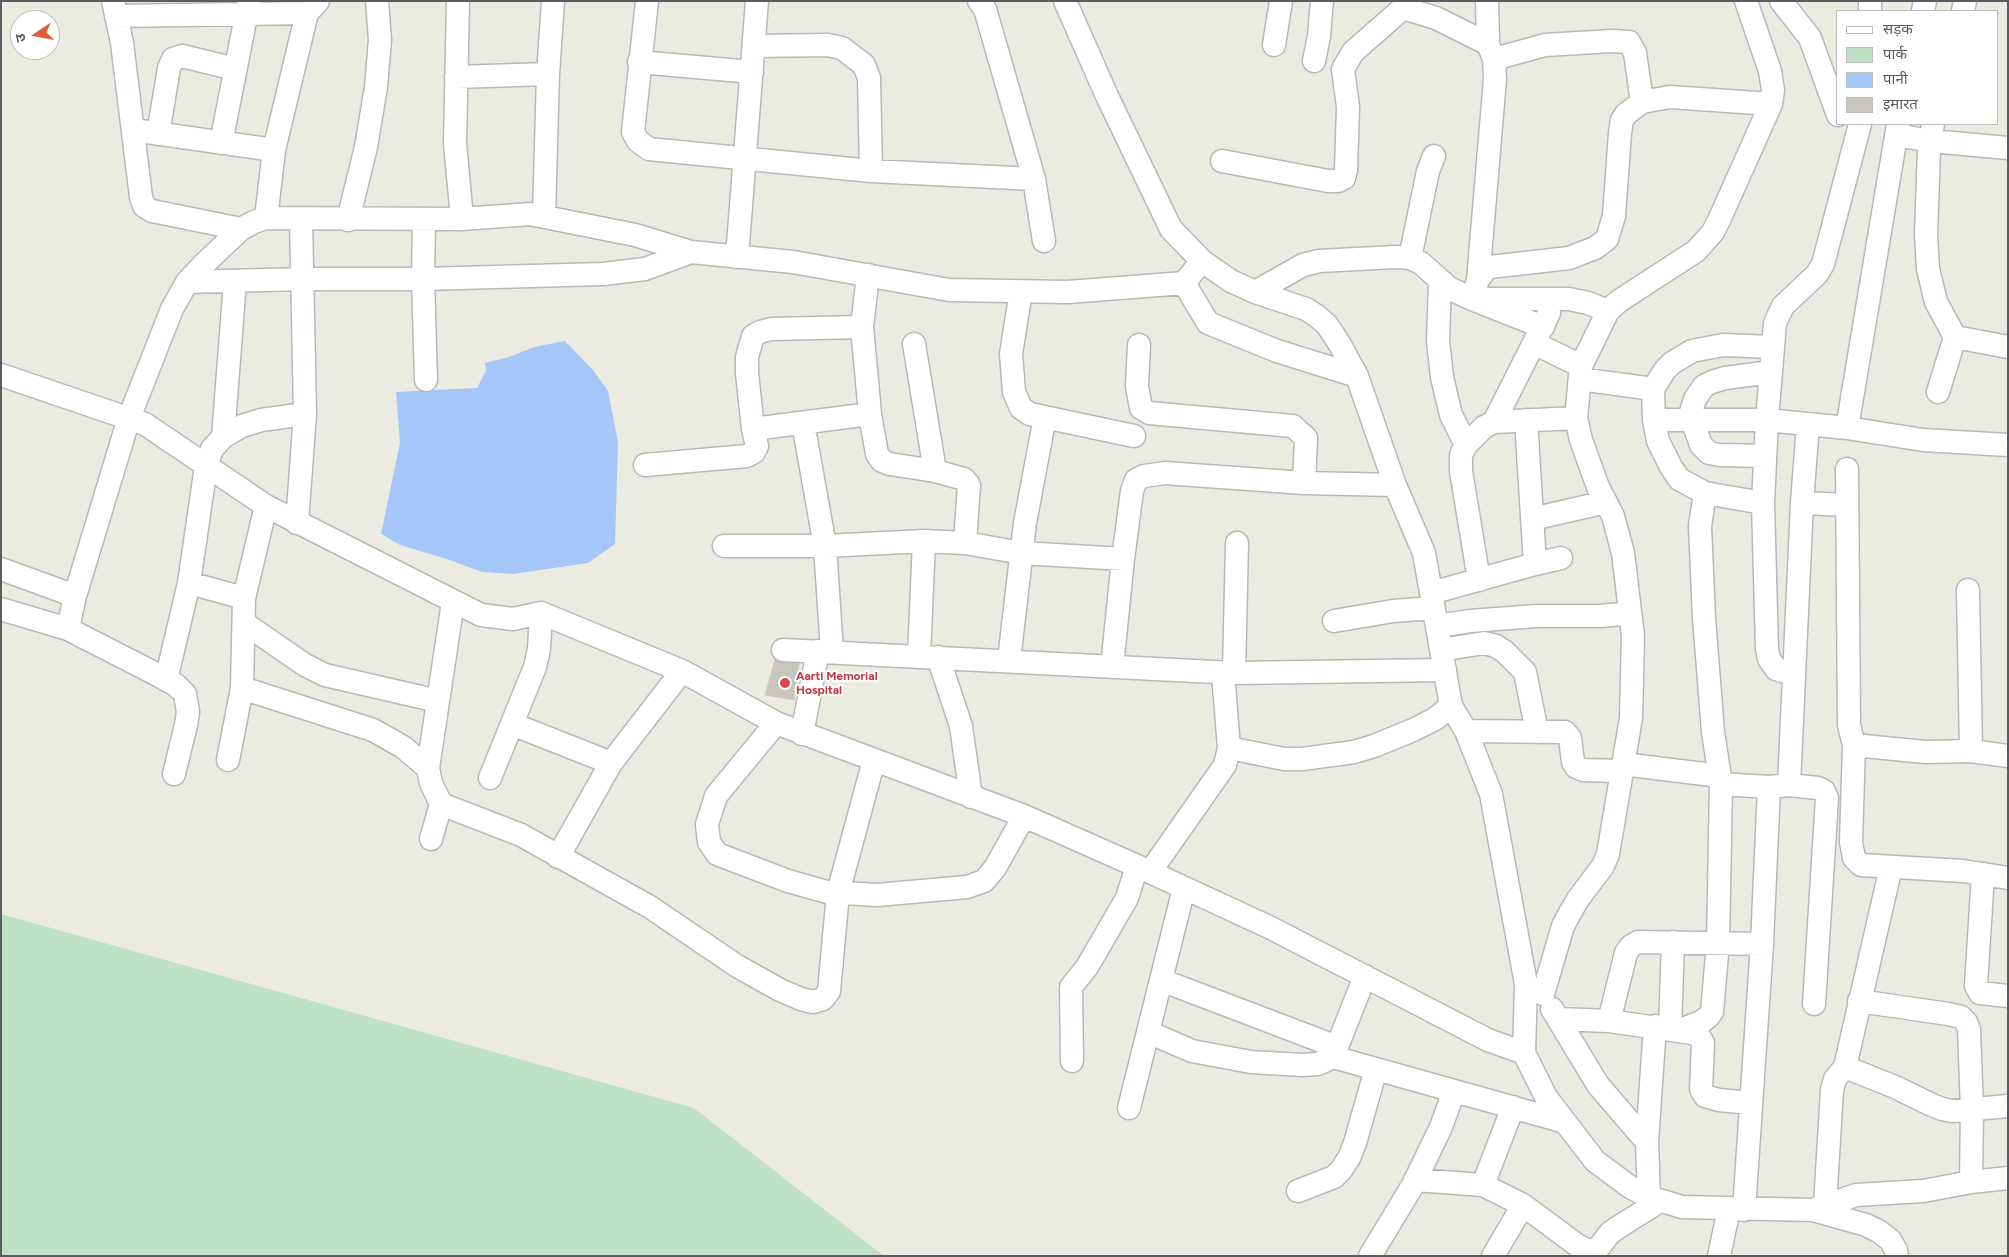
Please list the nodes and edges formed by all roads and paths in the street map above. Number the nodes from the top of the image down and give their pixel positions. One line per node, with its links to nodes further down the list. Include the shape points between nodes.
1 (376, 1): 50 (street, via 380,40 376,87 366,147)
2 (458, 1): 26 (street)
3 (553, 1): 25 (street)
4 (647, 1): 22 (street)
5 (757, 1): 19 (street)
6 (979, 1): 44 (street, via 985,9)
7 (1065, 1): 56 (street, via 1171,229)
8 (1281, 1): 18 (street)
9 (1322, 1): 21 (street)
10 (1487, 1): 20 (street)
11 (1746, 1): 28 (street, via 1770,71)
12 (1781, 1): 29 (street, via 1810,38)
13 (315, 4): 15 (street); 38 (street)
14 (1404, 4): 20 (street, via 1436,18); 42 (street, via 1353,52 1343,69 1348,108 1344,178 1328,181)
15 (248, 7): 16 (street); 23 (street)
16 (144, 8): 17 (street)
17 (115, 9): 33 (street)
18 (1274, 45)
19 (754, 46): 24 (street); 43 (street, via 828,45 842,48 864,65 869,78)
20 (1491, 51): 27 (street, via 1612,40 1628,42 1636,53); 64 (street, via 1493,110)
21 (1314, 61)
22 (640, 62): 24 (street); 41 (street, via 633,123 638,141 649,148)
23 (235, 69): 35 (street, via 182,56 173,59); 36 (street)
24 (752, 72): 41 (street)
25 (548, 74): 26 (street); 45 (street)
26 (456, 77): 47 (street, via 455,143)
27 (1642, 102): 28 (street, via 1688,97); 64 (street, via 1622,120 1614,216 1607,239 1584,254 1569,258 1490,267 1484,270)
28 (1771, 104): 68 (street, via 1709,237 1696,251)
29 (1836, 110)
30 (1841, 125): 39 (street)
31 (1860, 125): 39 (street)
32 (1897, 129): 34 (street); 95 (street)
33 (133, 130): 35 (street); 51 (street, via 144,206)
34 (1932, 132): 37 (street); 71 (street, via 1926,234 1928,270 1936,302)
35 (158, 134): 36 (street)
36 (221, 143): 38 (street)
37 (2008, 148)
38 (274, 150): 46 (street)
39 (1852, 152): 74 (street, via 1823,264 1817,274 1783,306 1775,322)
40 (1434, 156): 55 (street)
41 (746, 157): 43 (street); 54 (street)
42 (1222, 161)
43 (871, 171): 44 (street)
44 (1034, 180): 52 (street)
45 (544, 216): 47 (street); 53 (street, via 635,235)
46 (266, 218): 48 (street); 51 (street)
47 (462, 218): 49 (street)
48 (301, 219): 50 (street); 58 (street)
49 (424, 219): 50 (street); 59 (street)
50 (348, 220)
51 (241, 229): 60 (street)
52 (1044, 241)
53 (691, 252): 54 (street); 59 (street, via 628,272)
54 (737, 257): 57 (street, via 794,262)
55 (1410, 258): 62 (street, via 1421,263); 66 (street, via 1319,261 1303,265)
56 (1202, 261): 63 (street); 66 (street, via 1231,281)
57 (868, 275): 65 (street, via 949,290); 69 (street)
58 (303, 279): 59 (street); 61 (street); 83 (street)
59 (423, 279): 80 (street)
60 (187, 282): 61 (street); 86 (street, via 172,310)
61 (235, 282): 98 (street)
62 (1440, 282): 64 (street, via 1458,294); 99 (street, via 1438,341 1442,377 1451,415)
63 (1184, 283): 65 (street, via 1068,292); 79 (street, via 1208,323 1277,351)
64 (1475, 290): 67 (street); 70 (street)
65 (1021, 291): 85 (street, via 1011,354 1014,392 1021,408)
66 (1255, 292): 79 (street, via 1318,316 1339,342)
67 (1556, 299): 68 (street, via 1578,300); 70 (street)
68 (1608, 311): 77 (street)
69 (862, 328): 84 (street); 96 (street, via 772,329 753,336 747,357)
70 (1538, 335): 77 (street); 92 (street)
71 (1956, 337): 75 (street); 82 (street)
72 (914, 344): 105 (street)
73 (1139, 345): 106 (street, via 1137,386 1141,408 1149,413 1293,426 1306,438)
74 (1773, 347): 76 (street); 81 (street, via 1723,345 1692,351 1672,362)
75 (2008, 347)
76 (1771, 372): 90 (street, via 1725,378 1704,386 1695,399); 91 (street)
77 (1581, 373): 81 (street); 87 (street)
78 (1, 375): 86 (street)
79 (1357, 376): 107 (street)
80 (426, 380)
81 (1653, 389): 89 (street)
82 (1938, 392)
83 (305, 414): 98 (street, via 262,420); 115 (street)
84 (870, 414): 93 (street); 105 (street, via 877,454 882,461)
85 (1045, 417): 97 (street); 121 (street)
86 (129, 418): 103 (street, via 145,424); 129 (street)
87 (1576, 418): 88 (street); 109 (street, via 1588,460)
88 (1526, 420): 92 (street); 114 (street)
89 (1654, 420): 90 (street); 108 (street, via 1658,441 1679,479)
90 (1692, 420): 91 (street); 101 (street, via 1701,446 1709,453)
91 (1767, 420): 94 (street); 101 (street)
92 (1494, 422): 99 (street)
93 (803, 423): 96 (street); 120 (street)
94 (1808, 424): 95 (street); 111 (street)
95 (1847, 428): 100 (street, via 1923,440)
96 (753, 429): 102 (street, via 757,446 747,456)
97 (1134, 436)
98 (223, 437): 103 (street, via 212,448)
99 (1466, 445): 126 (street, via 1461,455 1461,470)
100 (2008, 445)
101 (1765, 456): 110 (street)
102 (645, 465)
103 (206, 466): 113 (street); 127 (street)
104 (1847, 470): 112 (street)
105 (935, 471): 117 (street, via 957,476 969,485)
106 (1304, 483): 107 (street); 123 (street, via 1165,473 1144,476 1136,480 1132,491)
107 (1395, 485): 133 (street, via 1424,553)
108 (1705, 493): 110 (street); 168 (street, via 1700,526 1704,608 1713,732)
109 (1606, 502): 114 (street); 135 (street, via 1622,543)
110 (1763, 503): 146 (street, via 1769,660 1776,669)
111 (1802, 503): 112 (street); 146 (street)
112 (1847, 505): 157 (street, via 1849,725)
113 (266, 506): 115 (street); 130 (street)
114 (1532, 519): 124 (street)
115 (297, 523): 131 (street)
116 (924, 541): 117 (street); 120 (street); 141 (street)
117 (965, 543): 121 (street)
118 (1237, 543): 147 (street)
119 (724, 546): 120 (street)
120 (825, 546): 140 (street)
121 (1022, 553): 123 (street); 142 (street)
122 (1561, 558): 124 (street)
123 (1122, 559): 144 (street)
124 (1535, 564): 126 (street)
125 (1, 569): 129 (street)
126 (1479, 580): 133 (street)
127 (189, 583): 130 (street); 148 (street)
128 (1968, 590): 159 (street)
129 (75, 596): 138 (street)
130 (244, 598): 137 (street)
131 (453, 602): 134 (street, via 480,615 513,619); 150 (street)
132 (1, 609): 138 (street)
133 (1434, 609): 135 (street, via 1470,621); 136 (street); 143 (street)
134 (541, 613): 145 (street); 153 (street, via 536,667)
135 (1630, 613): 165 (street, via 1633,649 1631,718)
136 (1334, 622)
137 (244, 623): 149 (street); 150 (street, via 325,675)
138 (68, 630): 148 (street)
139 (783, 650): 140 (street)
140 (825, 652): 141 (street); 156 (street)
141 (928, 656): 142 (street); 170 (street, via 961,726)
142 (1009, 660): 144 (street)
143 (1443, 660): 147 (street); 151 (street); 155 (street, via 1484,642 1505,652 1525,672)
144 (1112, 667): 147 (street)
145 (682, 671): 152 (street); 163 (street)
146 (1794, 672): 169 (street)
147 (1228, 673): 158 (street)
148 (166, 680): 166 (street, via 186,694 188,712)
149 (242, 688): 161 (street); 164 (street, via 373,730 403,747)
150 (438, 701): 164 (street)
151 (1451, 706): 154 (street); 158 (street, via 1413,730 1354,752 1284,759)
152 (776, 723): 156 (street); 180 (street, via 716,796 707,824 709,842 717,854 788,881)
153 (512, 724): 163 (street); 167 (street)
154 (1466, 731): 155 (street); 184 (street, via 1491,794)
155 (1537, 732): 165 (street, via 1565,732 1570,738 1573,762 1583,770)
156 (802, 734): 162 (street)
157 (1854, 745): 159 (street, via 1918,751); 175 (street, via 1851,826 1854,858 1861,865)
158 (1229, 748): 176 (street, via 1217,777)
159 (1971, 751): 160 (street)
160 (2008, 756)
161 (228, 760)
162 (874, 760): 170 (street); 180 (street)
163 (611, 763): 174 (street)
164 (428, 768): 171 (street, via 430,783)
165 (1622, 768): 168 (street); 187 (street, via 1608,854 1563,926)
166 (174, 774)
167 (490, 778)
168 (1721, 780): 169 (street); 182 (street)
169 (1779, 786): 183 (street); 190 (street, via 1818,788 1827,798)
170 (971, 797): 172 (street)
171 (441, 804): 173 (street); 174 (street, via 521,835)
172 (1024, 816): 176 (street); 180 (street, via 995,868 984,880 967,887 944,890 877,895)
173 (431, 839)
174 (558, 856): 180 (street, via 650,906 737,966 780,990 814,1002 823,1000 829,991)
175 (1891, 867): 177 (street); 189 (street)
176 (1143, 869): 179 (street); 197 (street, via 1087,967 1071,987)
177 (1983, 874): 178 (street); 188 (street, via 1976,986 1980,993)
178 (2008, 878)
179 (1184, 888): 185 (street); 186 (street)
180 (838, 893)
181 (1673, 942): 182 (street); 192 (street, via 1638,942 1631,946 1626,953); 193 (street)
182 (1718, 942): 183 (street); 193 (street, via 1712,1012 1701,1022)
183 (1762, 944): 201 (street)
184 (1520, 949): 187 (street); 196 (street, via 1526,984)
185 (1365, 976): 195 (street); 196 (street, via 1488,1040)
186 (1161, 980): 194 (street); 195 (street)
187 (1543, 994): 191 (street)
188 (2008, 996)
189 (1859, 1001): 198 (street); 205 (street, via 1961,1017 1968,1029)
190 (1814, 1004)
191 (1558, 1019): 192 (street); 207 (street, via 1598,1085)
192 (1609, 1021): 193 (street)
193 (1668, 1028): 201 (street, via 1699,1036 1703,1043 1701,1089 1705,1096); 207 (street)
194 (1148, 1032): 195 (street, via 1192,1051 1251,1062 1318,1064); 204 (street)
195 (1335, 1052): 199 (street)
196 (1524, 1053): 206 (street, via 1546,1097)
197 (1072, 1061)
198 (1845, 1067): 205 (street, via 1937,1107 1952,1111); 215 (street, via 1835,1079 1832,1090)
199 (1376, 1069): 200 (street); 212 (street, via 1349,1158 1334,1177)
200 (1454, 1091): 203 (street); 209 (street, via 1441,1127)
201 (1751, 1103): 216 (street)
202 (2008, 1106): 205 (street)
203 (1513, 1107): 206 (street); 211 (street)
204 (1129, 1108)
205 (1972, 1110): 210 (street)
206 (1565, 1122): 213 (street, via 1596,1161 1630,1187)
207 (1646, 1142): 213 (street)
208 (2008, 1178): 210 (street)
209 (1415, 1180): 211 (street); 217 (street)
210 (1971, 1182): 215 (street, via 1923,1191 1856,1195)
211 (1483, 1185): 214 (street)
212 (1298, 1191)
213 (1655, 1199): 214 (street, via 1610,1233 1596,1251 1590,1252); 216 (street, via 1682,1207)
214 (1523, 1205): 218 (street)
215 (1819, 1208): 216 (street); 220 (street, via 1880,1232 1890,1240)
216 (1737, 1209): 219 (street)
217 (1370, 1256)
218 (1493, 1256)
219 (1719, 1256)
220 (1897, 1256)

